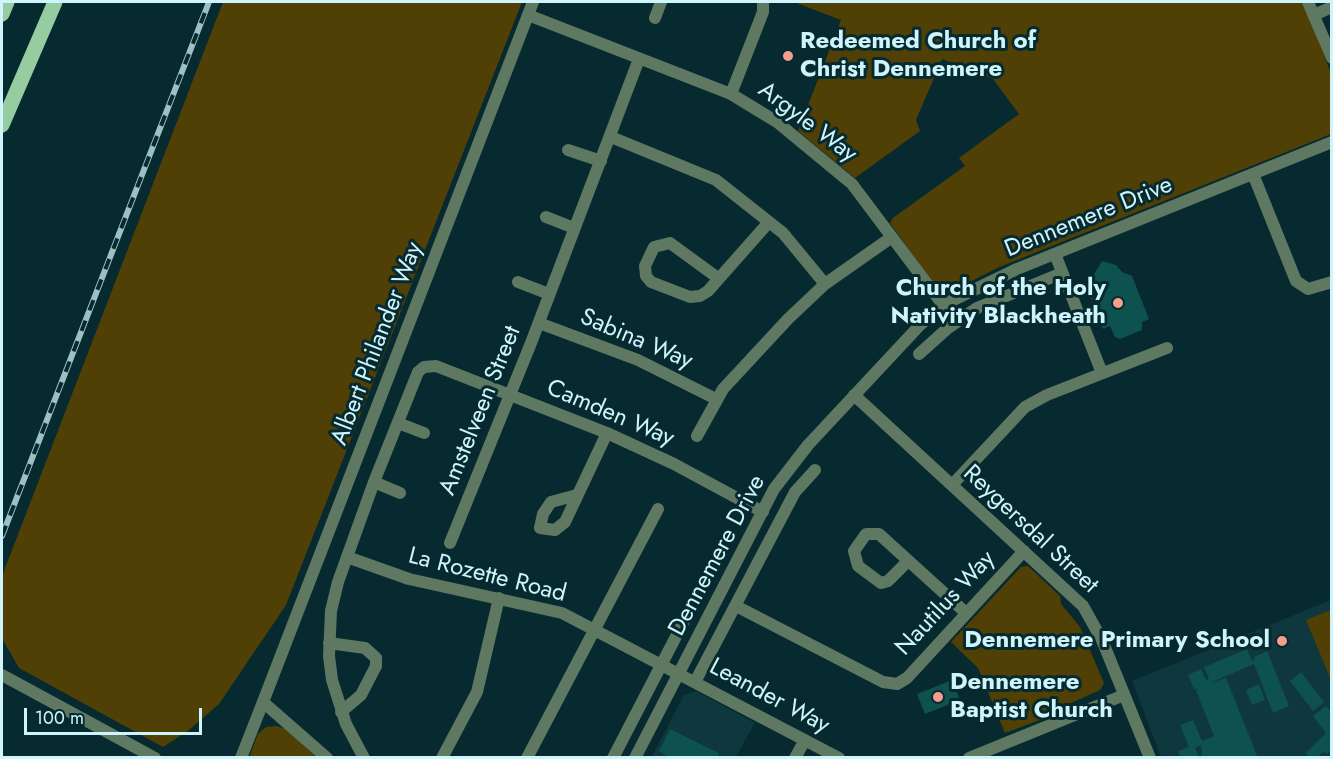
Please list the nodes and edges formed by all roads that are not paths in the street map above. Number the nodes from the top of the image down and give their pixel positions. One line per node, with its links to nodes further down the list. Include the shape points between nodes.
1 (7, 2): 8 (main road)
2 (55, 2): 15 (main road)
3 (533, 2): 9 (street, Albert Philander Way)
4 (661, 2): 11 (street)
5 (763, 2): 14 (street, via 763,12)
6 (1308, 2): 10 (street)
7 (1332, 8): 10 (street)
8 (2, 14)
9 (528, 15): 13 (street, Argyle Way); 66 (street, Albert Philander Way)
10 (1314, 15): 12 (street)
11 (655, 18)
12 (1332, 58)
13 (639, 59): 14 (street, Argyle Way); 16 (street, Amstelveen Street)
14 (731, 94): 24 (street, Argyle Way, via 777,122 838,170)
15 (2, 125)
16 (611, 137): 19 (street, Amstelveen Street); 22 (street, via 706,174)
17 (1332, 142): 20 (street, Dennemere Drive)
18 (568, 150): 19 (street)
19 (602, 161): 23 (street, Amstelveen Street)
20 (1253, 174): 25 (street, Dennemere Drive); 29 (street, via 1298,284 1312,289)
21 (546, 217): 23 (street)
22 (769, 222): 27 (street); 30 (street, via 791,241)
23 (574, 228): 31 (street, Amstelveen Street)
24 (892, 237): 30 (street); 32 (street, Argyle Way)
25 (1055, 254): 26 (street); 32 (street, Dennemere Drive)
26 (1062, 273): 35 (street, via 977,308); 36 (street)
27 (718, 278): 27 (street, via 704,295 690,297 648,279 645,266 654,247 670,243)
28 (518, 282): 31 (street)
29 (1332, 282)
30 (825, 284): 39 (street, via 788,318)
31 (549, 294): 33 (street, Amstelveen Street)
32 (943, 305): 38 (street, Dennemere Drive)
33 (539, 322): 37 (street, Amstelveen Street); 39 (street, Sabina Way, via 638,360)
34 (1167, 348): 36 (street)
35 (919, 354)
36 (1102, 373): 46 (street, via 1025,407)
37 (511, 394): 40 (street, Camden Way, via 436,366 424,367 418,372); 42 (street, Camden Way); 51 (street, Amstelveen Street)
38 (854, 395): 46 (street, Reygersdal Street); 50 (street, Dennemere Drive, via 793,464)
39 (716, 399): 43 (street)
40 (398, 423): 41 (street); 45 (street)
41 (424, 433)
42 (607, 433): 48 (street); 50 (street, Camden Way)
43 (697, 436)
44 (815, 470): 57 (street, via 795,492)
45 (375, 482): 47 (street); 53 (street)
46 (952, 485): 52 (street, Reygersdal Street)
47 (400, 493)
48 (577, 495)
49 (658, 509): 59 (street)
50 (763, 512): 62 (street, Dennemere Drive)
51 (450, 543)
52 (1024, 551): 58 (street, Nautilus Way); 65 (street, Reygersdal Street, via 1090,617)
53 (347, 557): 56 (street, La Rozette Road, via 400,576); 60 (street, via 334,597)
54 (908, 561): 54 (street, via 876,532 864,535 854,552 858,566 880,583 888,581); 58 (street)
55 (710, 571): 61 (street)
56 (498, 598): 59 (street, La Rozette Road, via 561,613); 73 (street, via 477,692)
57 (736, 606): 58 (street, Nautilus Way, via 893,684 907,678); 64 (street)
58 (966, 613)
59 (595, 629): 61 (street, La Rozette Road); 74 (street)
60 (329, 643): 67 (street, via 329,669); 67 (street, via 365,648 376,658 361,695)
61 (662, 665): 62 (street, La Rozette Road); 75 (street)
62 (679, 674): 64 (street, Leander Way); 76 (street, Dennemere Drive)
63 (2, 675): 69 (street)
64 (695, 682): 68 (street, Leander Way)
65 (1124, 694): 79 (street); 80 (street, Reygersdal Street)
66 (263, 702): 70 (street, Albert Philander Way); 71 (street)
67 (341, 712): 72 (street)
68 (805, 740): 77 (street); 78 (street, Leander Way)
69 (148, 756)
70 (241, 758)
71 (327, 758)
72 (364, 758)
73 (442, 758)
74 (527, 758)
75 (613, 758)
76 (635, 758)
77 (795, 758)
78 (839, 758)
79 (969, 758)
80 (1150, 758)

